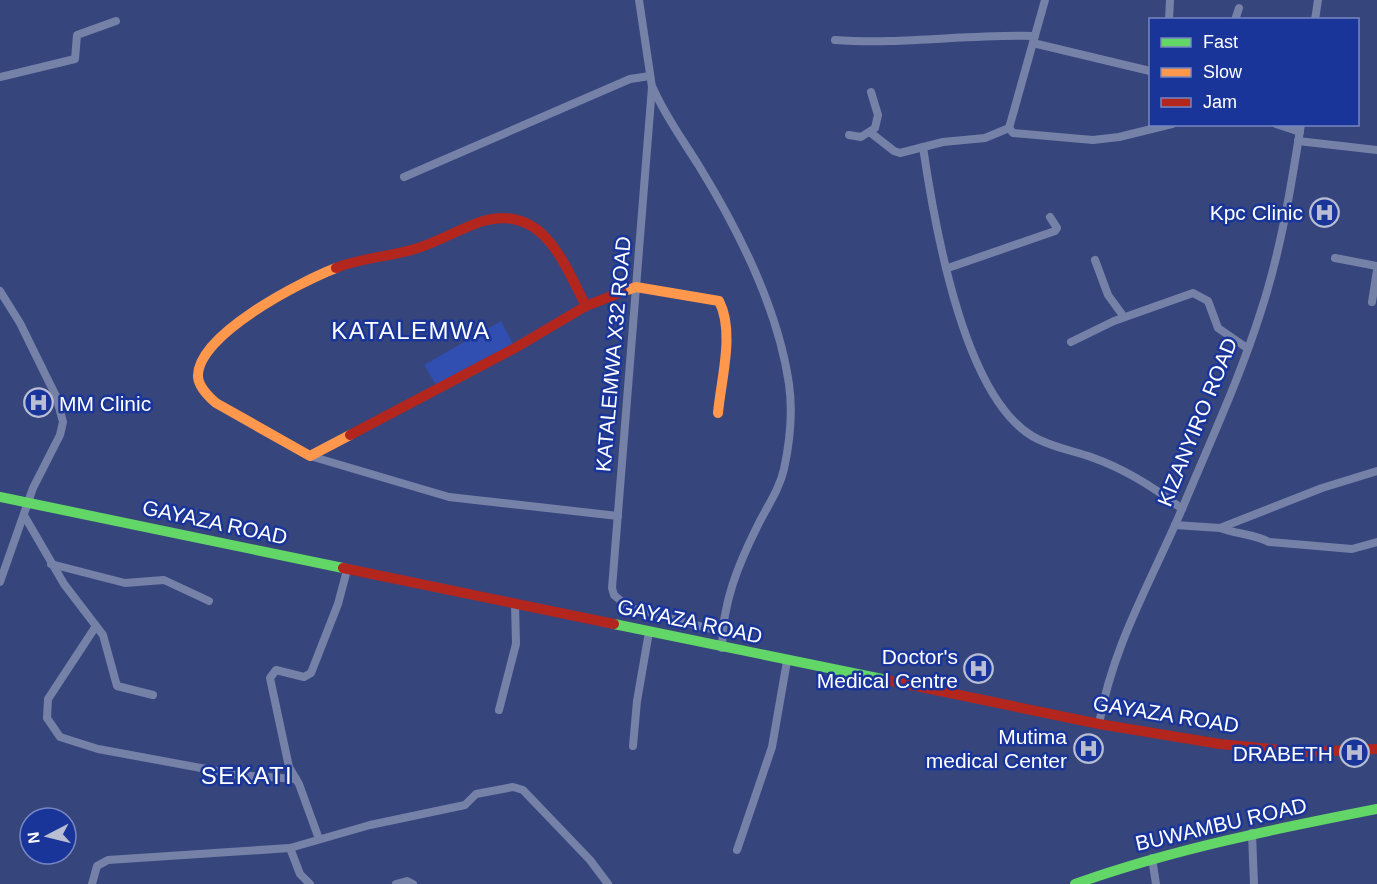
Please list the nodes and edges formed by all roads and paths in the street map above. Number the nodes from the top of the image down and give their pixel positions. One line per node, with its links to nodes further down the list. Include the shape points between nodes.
1 (639, 0): 13 (street, KATALEMWA X32 ROAD)
2 (1045, 0): 11 (street)
3 (1170, 0): 6 (street)
4 (1318, 0): 8 (street)
5 (1239, 8): 7 (street)
6 (1169, 18)
7 (1236, 18)
8 (1315, 18)
9 (116, 21): 14 (street, via 77,35 75,59)
10 (835, 40): 11 (street, via 872,43 983,35)
11 (1034, 40): 12 (street); 18 (street)
12 (1149, 71)
13 (650, 76): 15 (street, KATALEMWA X32 ROAD); 25 (street, via 630,78)
14 (0, 77)
15 (652, 87): 31 (street, KATALEMWA X32 ROAD); 56 (street, via 728,218 767,306 789,383 790,430 783,474 740,564 724,612)
16 (871, 92): 20 (street, via 878,115)
17 (1164, 126): 18 (street, via 1093,140 1012,133)
18 (1009, 128): 23 (street, via 985,138)
19 (1300, 128): 22 (street, KIZANYIRO ROAD)
20 (871, 133): 21 (street, via 861,137); 23 (street, via 894,151)
21 (849, 135)
22 (1299, 141): 24 (street); 37 (street, KIZANYIRO ROAD, via 1283,231)
23 (923, 147): 29 (street, via 933,213)
24 (1377, 150)
25 (404, 177)
26 (1050, 216): 29 (street, via 1055,231)
27 (1335, 258): 30 (street)
28 (1095, 260): 35 (street, via 1108,295)
29 (948, 268): 43 (street, via 966,336 980,370 1023,429 1048,444 1135,476)
30 (1377, 268): 33 (street)
31 (636, 287): 34 (street); 38 (street, via 678,292 723,305); 44 (street, KATALEMWA X32 ROAD)
32 (0, 291): 42 (street, via 56,396 63,422)
33 (1372, 302)
34 (586, 306): 39 (street); 39 (street, via 547,239 524,220 506,217 480,223 419,248 332,269 253,310 202,356 197,365 198,377 212,401)
35 (1124, 317): 36 (street); 37 (street, via 1177,297 1199,294 1208,301 1218,328)
36 (1071, 342)
37 (1247, 348): 43 (street, KIZANYIRO ROAD)
38 (718, 413)
39 (310, 456): 44 (street, via 449,497)
40 (1377, 471): 47 (street)
41 (0, 497): 42 (street, GAYAZA ROAD)
42 (29, 503): 45 (street); 50 (street, GAYAZA ROAD)
43 (1182, 509): 46 (street, KIZANYIRO ROAD)
44 (618, 516): 56 (street, KATALEMWA X32 ROAD, via 614,595 639,611)
45 (25, 517): 49 (street); 51 (street)
46 (1175, 525): 47 (street); 61 (street, KIZANYIRO ROAD, via 1129,620 1106,686)
47 (1220, 528): 48 (street, via 1269,542 1352,549)
48 (1377, 542)
49 (51, 564): 52 (street, via 125,583 164,580); 54 (street)
50 (347, 570): 53 (street, GAYAZA ROAD); 64 (street, via 311,673 304,677 276,670 270,678 289,766)
51 (0, 582)
52 (209, 601)
53 (515, 604): 55 (street, GAYAZA ROAD); 60 (street, via 516,644)
54 (96, 626): 59 (street, via 106,644 117,686); 64 (street, via 46,705 47,718 60,737 98,749 238,775)
55 (649, 632): 57 (street, GAYAZA ROAD); 62 (street)
56 (722, 632): 57 (street)
57 (722, 648): 58 (street, GAYAZA ROAD)
58 (787, 661): 61 (street, GAYAZA ROAD); 69 (street, via 772,747)
59 (153, 695)
60 (499, 710)
61 (1099, 724): 63 (street, GAYAZA ROAD, via 1220,744 1303,752)
62 (633, 746)
63 (1377, 749)
64 (296, 779): 67 (street)
65 (1377, 809): 66 (street, BUWAMBU ROAD)
66 (1252, 833): 70 (street, BUWAMBU ROAD); 78 (street)
67 (319, 839): 68 (street); 75 (street, via 465,805 476,794 516,787 590,860)
68 (290, 848): 71 (street, via 108,860 97,866); 72 (street, via 302,878)
69 (737, 850)
70 (1152, 858): 76 (street, BUWAMBU ROAD); 77 (street)
71 (92, 884)
72 (310, 884)
73 (396, 884): 74 (street)
74 (413, 884)
75 (608, 884)
76 (1075, 884)
77 (1156, 884)
78 (1254, 884)

